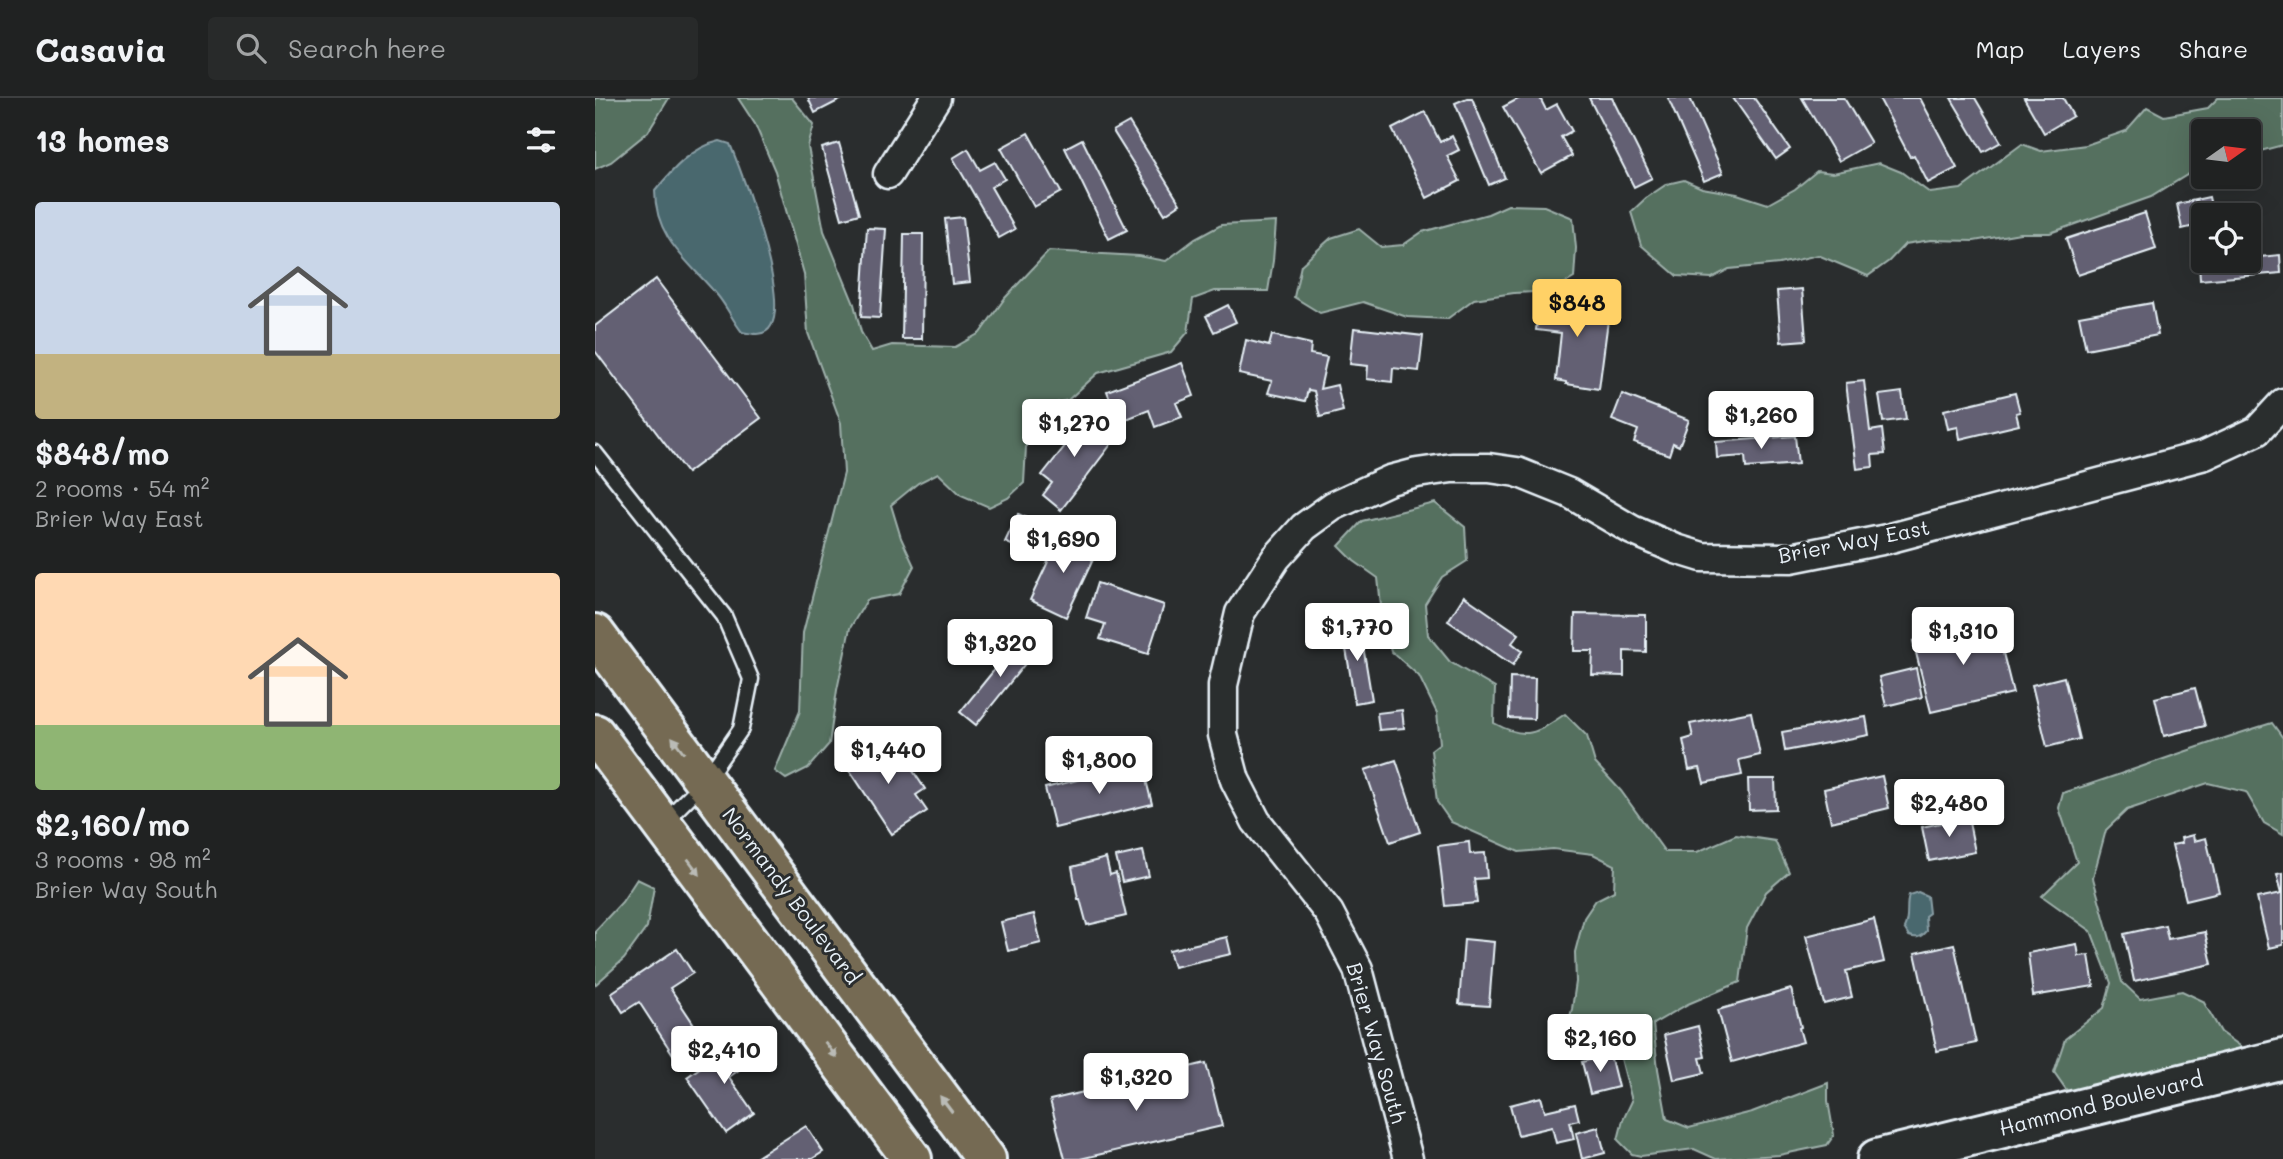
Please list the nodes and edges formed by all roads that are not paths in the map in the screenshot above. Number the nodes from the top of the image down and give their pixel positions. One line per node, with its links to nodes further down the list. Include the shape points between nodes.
1 (936, 98): 2 (street)
2 (888, 174)
3 (2283, 403): 5 (street, Brier Way East, via 2257,431 2206,456 1887,539 1791,558 1702,557 1632,530 1569,493 1517,472 1453,468 1390,480 1350,497 1304,527)
4 (595, 453): 8 (lane, via 724,616 751,679 741,729)
5 (1276, 558): 13 (street, Brier Way South, via 1240,613 1223,685 1223,735 1235,780 1256,821 1329,914 1358,969)
6 (595, 634): 8 (main road, Normandy Boulevard, one-way to 6)
7 (595, 734): 9 (main road)
8 (705, 781): 9 (lane); 12 (main road, Normandy Boulevard, one-way to 8)
9 (661, 824): 11 (main road, one-way to 11)
10 (2283, 1059): 14 (street, Hammond Boulevard)
11 (912, 1159)
12 (986, 1159)
13 (1408, 1159)
14 (1877, 1159)

